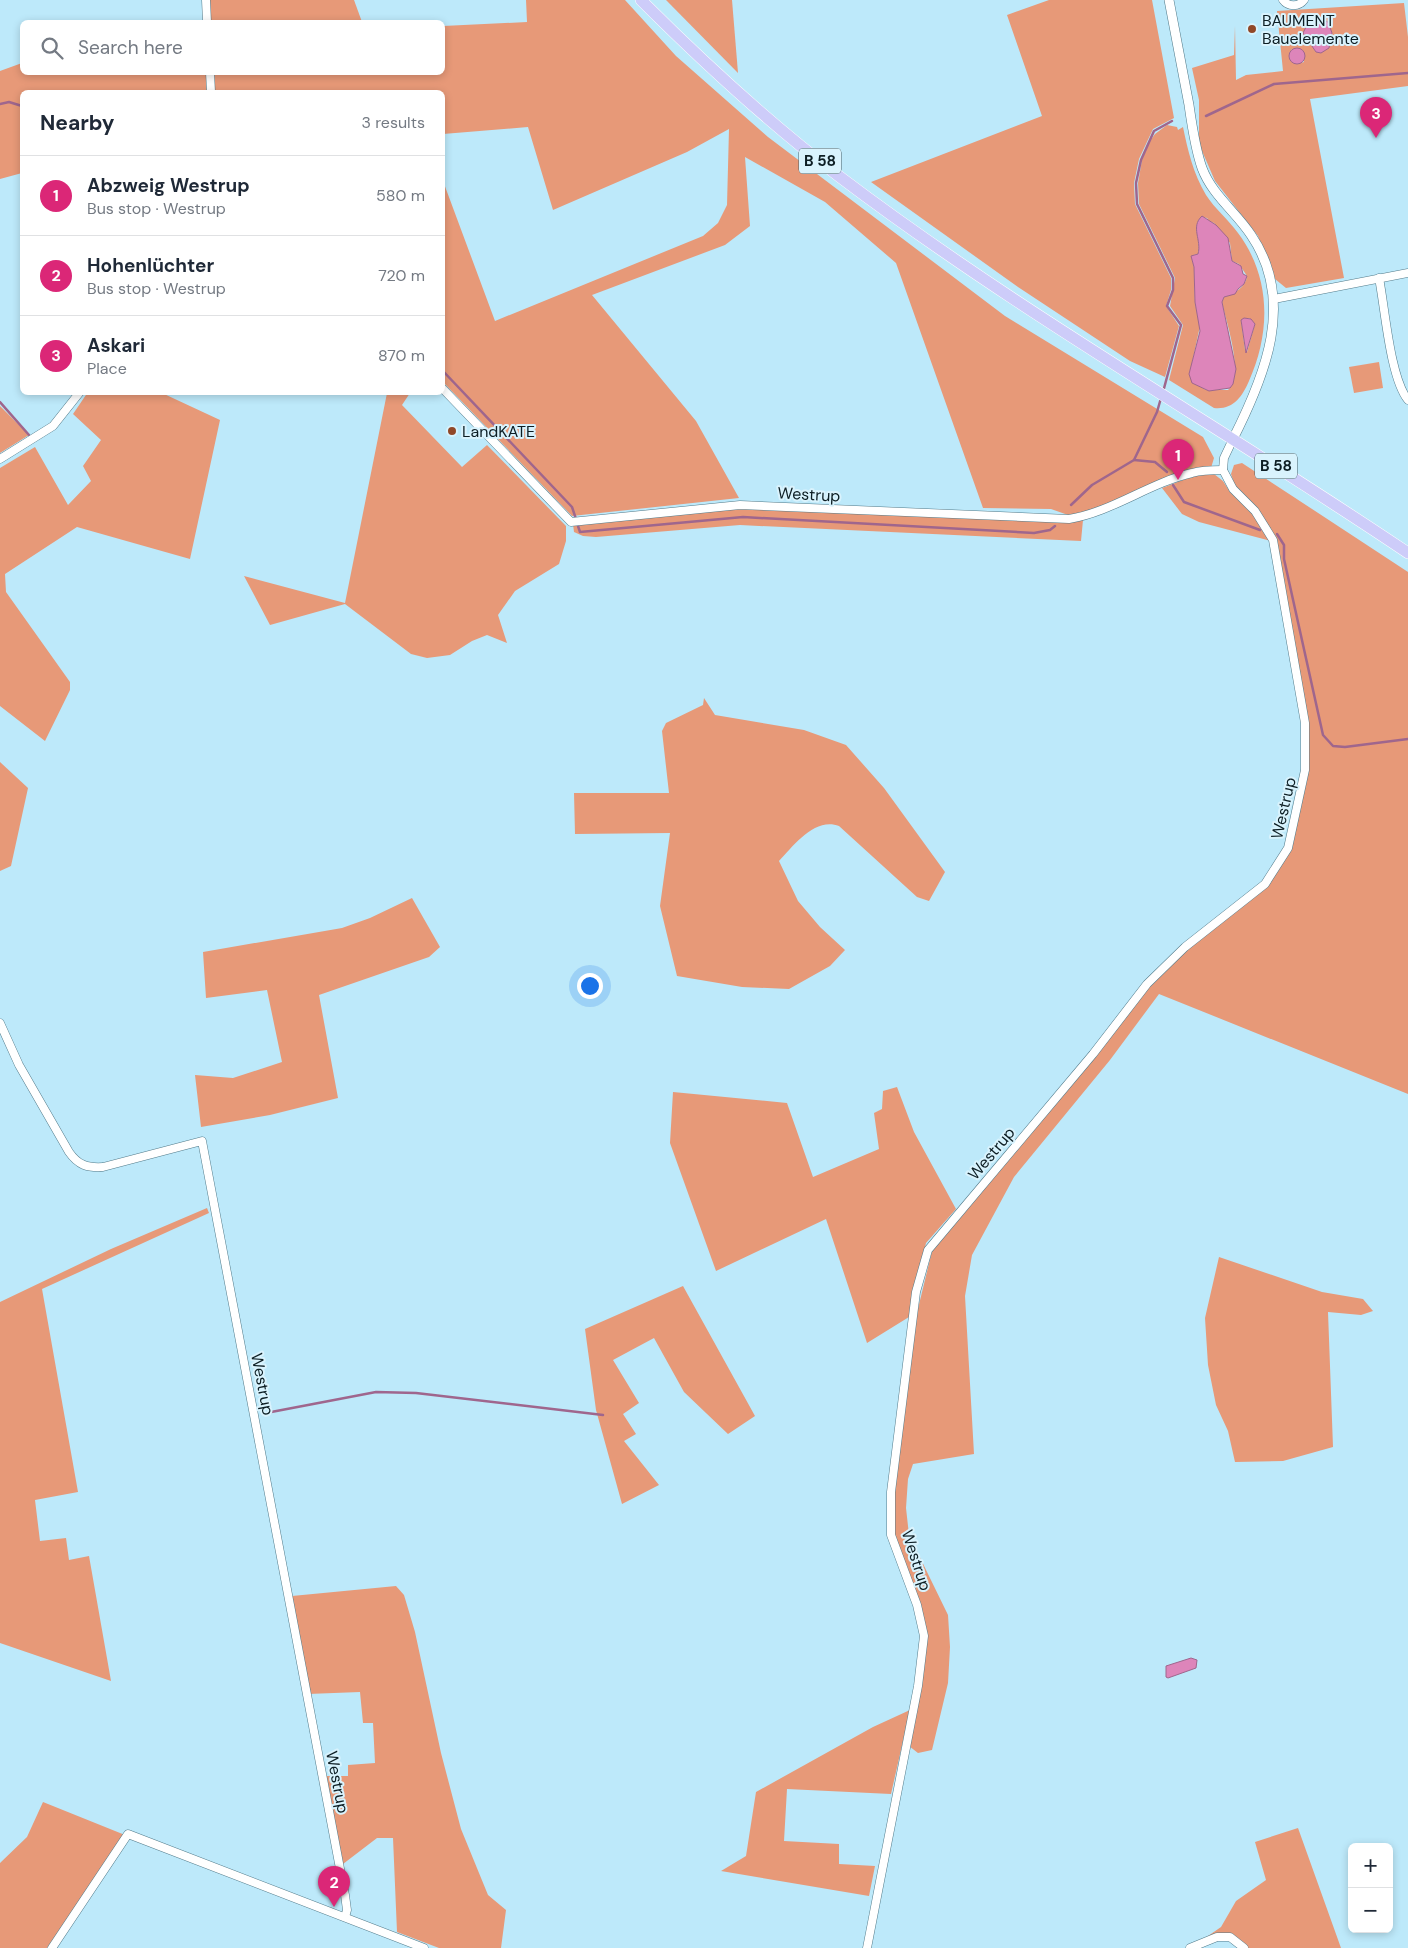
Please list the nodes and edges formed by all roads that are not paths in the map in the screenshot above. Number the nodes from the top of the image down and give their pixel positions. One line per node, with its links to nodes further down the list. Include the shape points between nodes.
1 (206, 0): 6 (street)
2 (641, 0): 15 (main road, B 58, via 737,92 839,176 965,267)
3 (1169, 0): 11 (street, via 1203,169 1215,192 1258,247 1268,269)
4 (1283, 0): 5 (street, via 1291,5)
5 (1304, 0)
6 (207, 20)
7 (210, 75): 8 (street)
8 (211, 90)
9 (1408, 273): 10 (street)
10 (1379, 278): 11 (street); 14 (street, via 1396,373)
11 (1274, 299): 15 (street, via 1274,327 1267,360)
12 (445, 391): 17 (street, Westrup, via 571,522 740,505 1068,519 1086,516 1194,472)
13 (78, 395): 16 (street, via 53,426)
14 (1408, 400)
15 (1233, 439): 17 (street, via 1224,458); 18 (main road, B 58)
16 (0, 459)
17 (1223, 470): 23 (street, Westrup, via 1233,489 1255,510 1273,540 1305,723 1305,770 1288,848 1265,884 1185,947 1147,984 1093,1054 928,1250 923,1263 916,1292 891,1492 892,1535 917,1605 924,1636 918,1686)
18 (1408, 553)
19 (0, 1023): 20 (street, Westrup, via 19,1065 79,1164 103,1167 202,1141 345,1895)
20 (345, 1917): 21 (street, via 128,1834); 22 (street)
21 (52, 1948)
22 (424, 1948)
23 (867, 1948)
24 (1190, 1948): 25 (street, via 1217,1937 1230,1937)
25 (1244, 1948)

